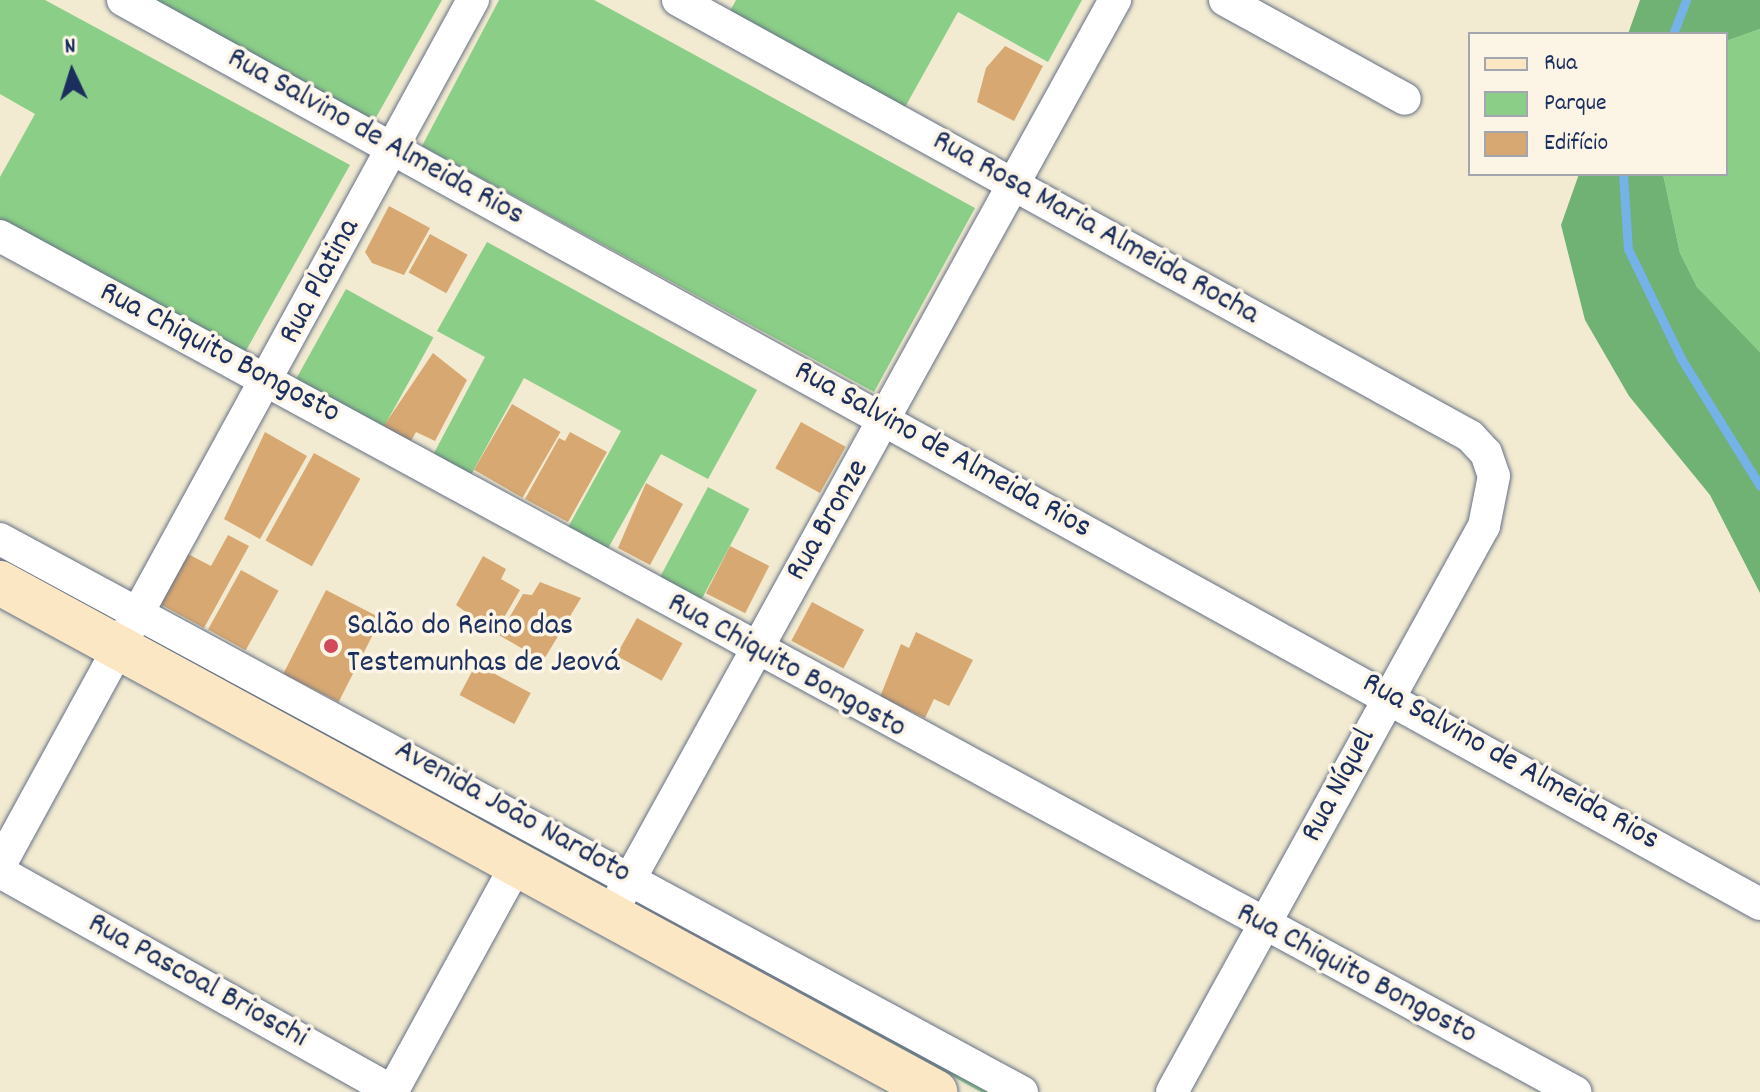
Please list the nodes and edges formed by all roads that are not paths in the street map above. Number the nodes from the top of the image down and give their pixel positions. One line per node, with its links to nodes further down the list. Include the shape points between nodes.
1 (123, 0): 7 (street, Rua Salvino de Almeida Rios)
2 (473, 0): 7 (street, Rua Platina)
3 (678, 0): 8 (street, Rua Rosa Maria Almeida Rocha)
4 (1115, 0): 8 (street, Rua Bronze)
5 (1225, 0): 6 (street)
6 (1405, 99)
7 (393, 147): 10 (street, Rua Platina); 11 (street, Rua Salvino de Almeida Rios)
8 (1014, 183): 11 (street, Rua Bronze); 12 (street, Rua Rosa Maria Almeida Rocha, via 1470,436)
9 (0, 236): 10 (street, Rua Chiquito Bongosto)
10 (269, 380): 15 (street, Rua Platina); 17 (street, Rua Chiquito Bongosto)
11 (888, 421): 17 (street, Rua Bronze); 18 (street, Rua Salvino de Almeida Rios)
12 (1494, 476): 18 (street, Rua Níquel, via 1484,526)
13 (0, 539): 15 (street, Avenida João Nardoto)
14 (0, 583): 16 (street, Avenida João Nardoto)
15 (136, 607): 16 (street, Rua Platina); 22 (street, Avenida João Nardoto)
16 (116, 645): 19 (street, Avenida João Nardoto); 20 (street, Rua Platina)
17 (754, 651): 22 (street, Rua Bronze); 24 (street, Rua Chiquito Bongosto)
18 (1389, 694): 23 (street, Rua Salvino de Almeida Rios); 24 (street, Rua Níquel)
19 (517, 864): 22 (street, Avenida João Nardoto); 26 (street)
20 (0, 865)
21 (0, 872): 26 (street, Rua Pascoal Brioschi)
22 (620, 896): 25 (street, Avenida João Nardoto); 27 (street, Avenida João Nardoto)
23 (1760, 904)
24 (1265, 927): 28 (street, Rua Níquel); 29 (street, Rua Chiquito Bongosto)
25 (924, 1089)
26 (393, 1092)
27 (1022, 1092)
28 (1172, 1092)
29 (1575, 1092)

